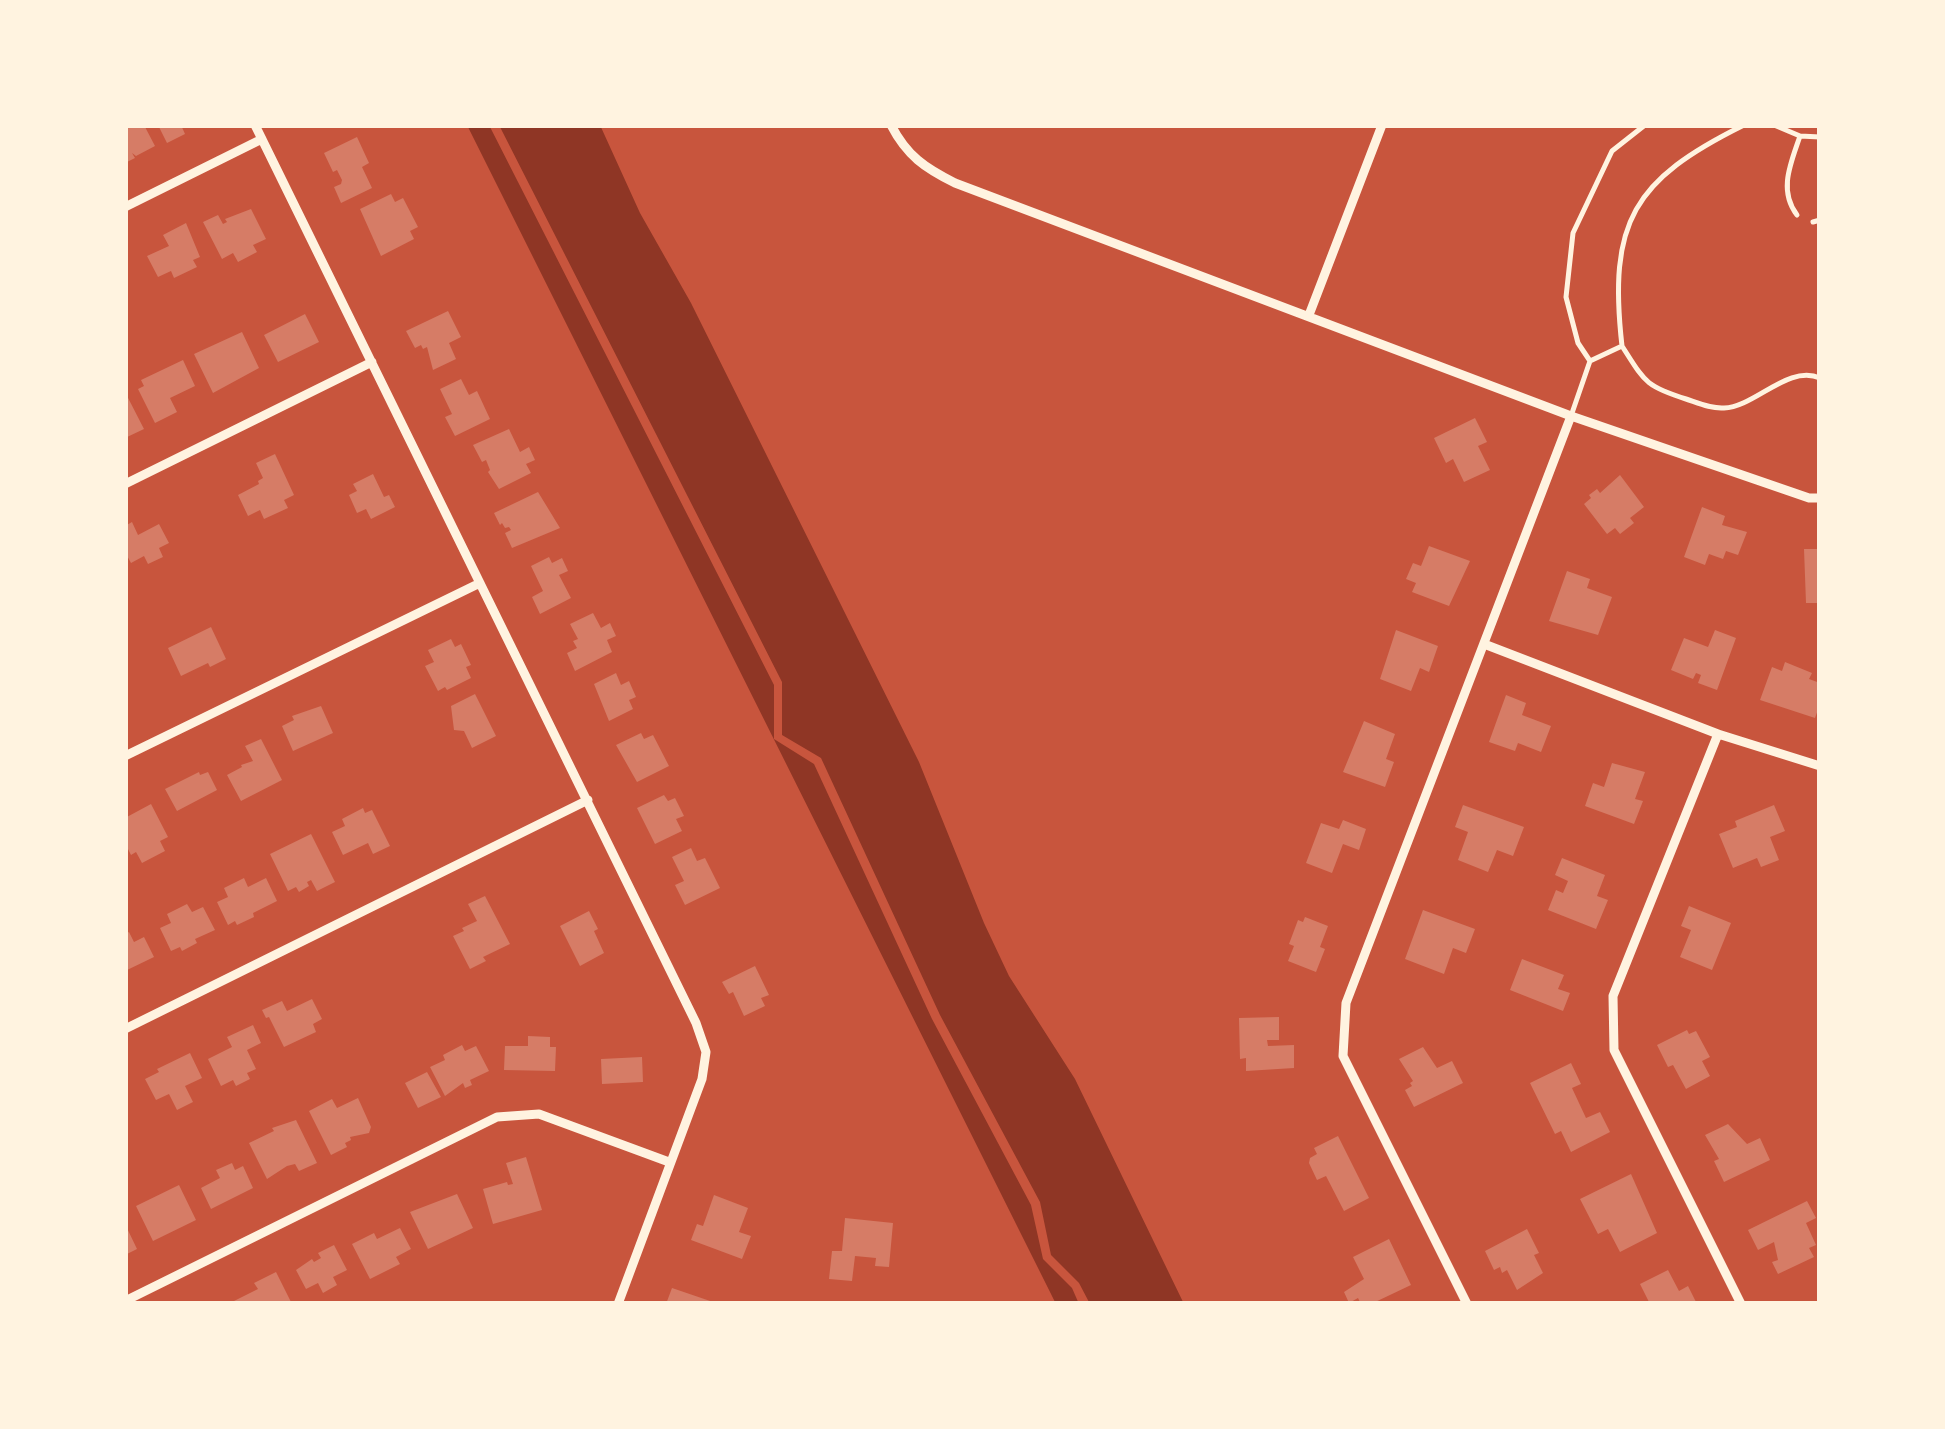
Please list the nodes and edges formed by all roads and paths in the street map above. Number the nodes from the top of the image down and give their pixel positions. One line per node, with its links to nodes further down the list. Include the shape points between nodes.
1 (255, 125): 9 (street)
2 (891, 125): 12 (street, via 919,166 955,183)
3 (1382, 125): 12 (street)
4 (1644, 125): 14 (lane, via 1612,152 1573,232 1566,298)
5 (1744, 125): 13 (lane, via 1698,148 1641,200 1622,239)
6 (1774, 125): 7 (lane)
7 (1800, 136): 8 (lane); 11 (lane, via 1786,181)
8 (1820, 136)
9 (262, 138): 10 (street); 15 (street)
10 (125, 207)
11 (1797, 215)
12 (1308, 316): 17 (street)
13 (1622, 346): 14 (lane); 16 (lane, via 1654,388 1710,407 1741,404 1802,376)
14 (1590, 361): 17 (lane)
15 (372, 362): 18 (street); 20 (street)
16 (1820, 378)
17 (1572, 416): 19 (street); 21 (street)
18 (125, 484)
19 (1820, 498)
20 (480, 583): 23 (street); 25 (street)
21 (1484, 644): 22 (street); 30 (street, via 1346,1002 1343,1056)
22 (1718, 734): 24 (street); 31 (street, via 1613,996 1614,1050)
23 (125, 756)
24 (1820, 766)
25 (588, 800): 26 (street); 27 (street, via 706,1052 702,1080)
26 (125, 1029)
27 (669, 1162): 28 (street, via 539,1114 497,1117); 29 (street)
28 (125, 1301)
29 (618, 1304)
30 (1467, 1304)
31 (1741, 1304)

